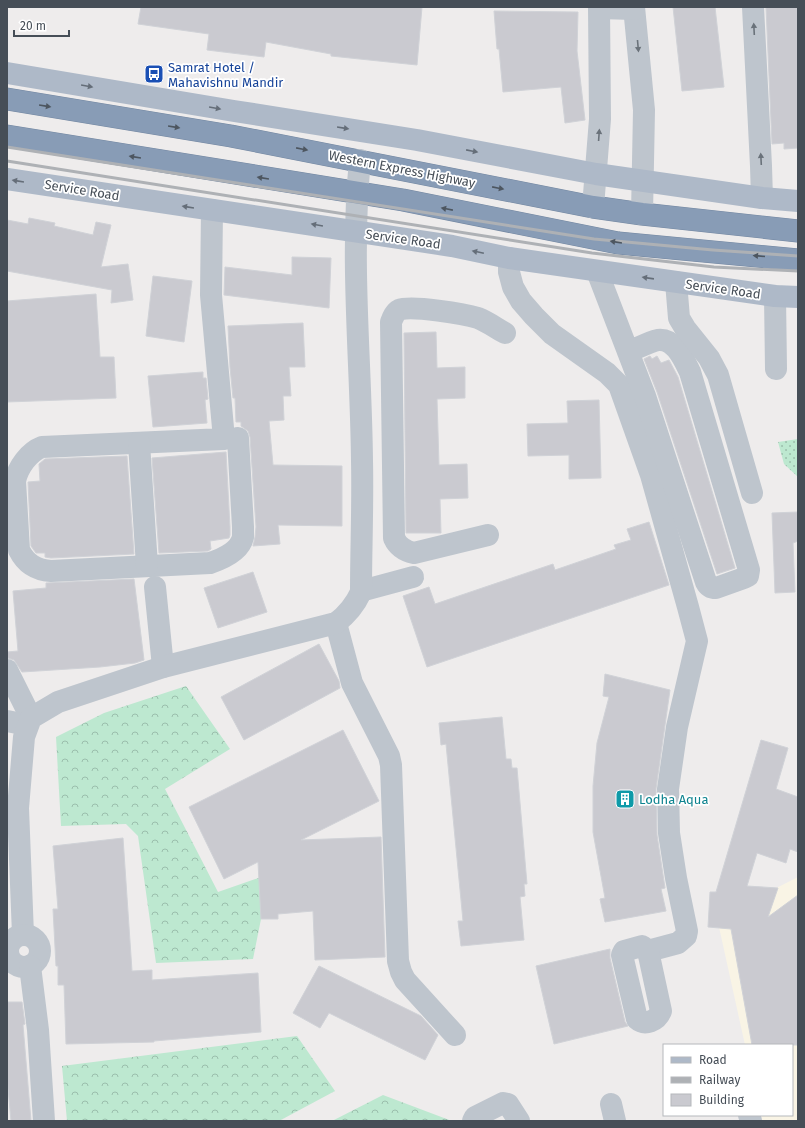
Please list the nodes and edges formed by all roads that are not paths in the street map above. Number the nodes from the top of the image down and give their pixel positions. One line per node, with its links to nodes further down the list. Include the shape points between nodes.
1 (753, 7): 12 (street, one-way to 1)
2 (599, 8): 3 (street); 8 (street, one-way to 2, via 600,119)
3 (634, 8): 10 (street, one-way to 10, via 644,110)
4 (7, 73): 8 (main road, one-way to 8, via 417,140)
5 (7, 99): 7 (highway, Western Express Highway, one-way to 7)
6 (7, 136): 11 (highway, one-way to 6)
7 (360, 160): 11 (street); 14 (highway, Western Express Highway, one-way to 14)
8 (596, 174): 10 (main road); 14 (street)
9 (7, 179): 15 (main road, Service Road, one-way to 9)
10 (643, 181): 12 (main road); 16 (street)
11 (357, 193): 18 (street); 20 (highway, one-way to 11, via 618,243)
12 (762, 198): 13 (main road)
13 (798, 201)
14 (593, 207): 16 (highway, Western Express Highway)
15 (212, 210): 18 (main road, Service Road, one-way to 15); 30 (street, via 211,295)
16 (642, 214): 17 (highway, Western Express Highway)
17 (798, 231)
18 (355, 232): 19 (main road, Service Road, one-way to 18, via 452,246); 29 (street)
19 (509, 258): 21 (main road, Service Road); 44 (street, via 513,287 534,316 552,334 620,385 651,474 697,641 678,727 668,789 669,833 687,931 686,936 678,943)
20 (798, 260)
21 (597, 271): 22 (main road, Service Road, one-way to 21); 26 (street)
22 (676, 282): 23 (main road, Service Road); 32 (street, via 679,318 710,358 718,375)
23 (775, 296): 24 (main road, Service Road); 27 (street)
24 (798, 297)
25 (505, 333): 28 (street, via 492,324 468,316 411,308 398,311 391,322)
26 (628, 352): 26 (street, via 708,586 716,588 744,578 749,574 749,570 690,372 684,360 672,344 664,340)
27 (776, 369)
28 (393, 432): 29 (street); 33 (street, via 396,543 405,551 414,553)
29 (361, 433): 37 (street)
30 (239, 438): 31 (street); 34 (street, via 243,539 224,559 210,563)
31 (139, 443): 34 (street); 34 (street, via 42,447 30,454 17,474 16,481 19,550 29,564 43,570)
32 (752, 493)
33 (488, 535)
34 (147, 566)
35 (413, 577): 37 (street)
36 (155, 587): 39 (street)
37 (361, 591): 38 (street, via 351,610)
38 (336, 623): 39 (street); 45 (street, via 352,683 389,756 391,765 398,961 401,972 405,980)
39 (163, 667): 41 (street, via 58,702)
40 (7, 670): 41 (street)
41 (22, 721): 42 (street, via 24,737)
42 (13, 808): 43 (street)
43 (15, 950): 46 (street, via 38,1030)
44 (648, 951)
45 (455, 1035)
46 (44, 1121)
47 (473, 1121): 48 (street, via 475,1117 503,1103 508,1104)
48 (519, 1121)

